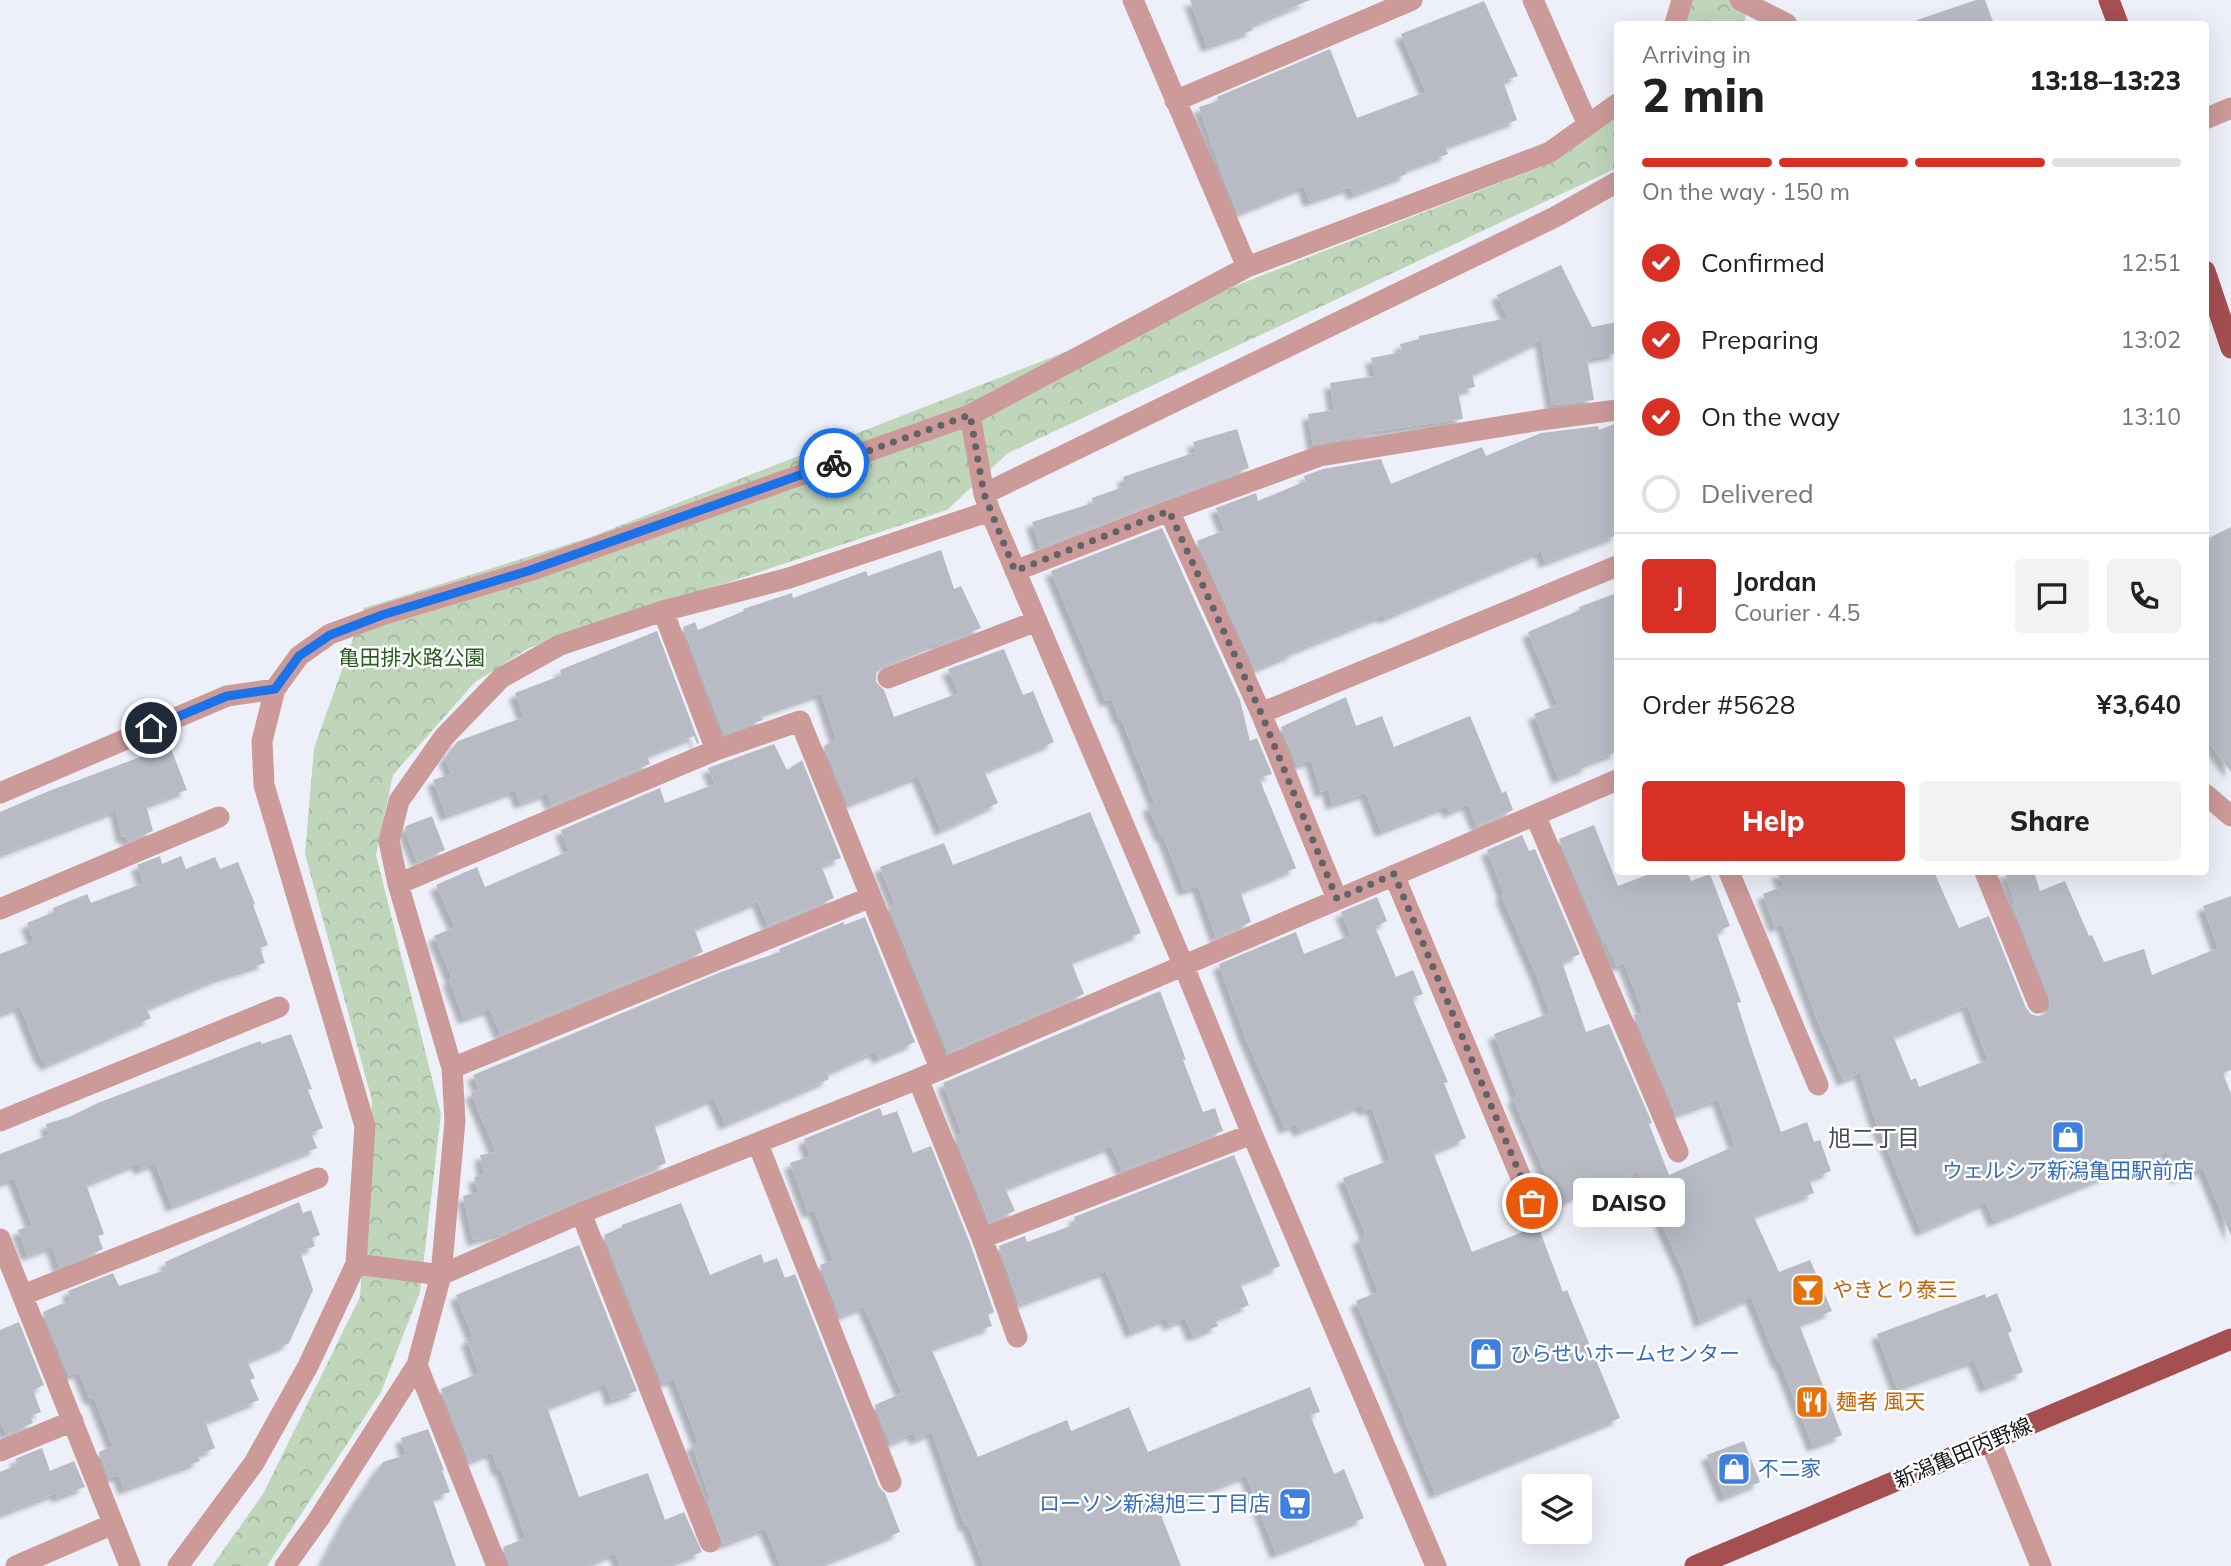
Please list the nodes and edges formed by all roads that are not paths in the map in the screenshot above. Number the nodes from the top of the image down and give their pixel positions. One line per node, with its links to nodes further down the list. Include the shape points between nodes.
1 (1133, 0): 11 (street)
2 (1412, 0): 11 (street)
3 (1532, 0): 15 (street)
4 (1682, 0): 8 (street)
5 (1740, 0): 7 (street)
6 (2109, 0): 10 (main road)
7 (1762, 12): 9 (street)
8 (1676, 21)
9 (1781, 21)
10 (2117, 21)
11 (1175, 101): 17 (street)
12 (1614, 106): 15 (street)
13 (2231, 108): 14 (street)
14 (2209, 118)
15 (1588, 125): 17 (street, via 1550,152)
16 (1614, 185): 22 (street)
17 (1247, 267): 21 (street)
18 (2209, 283): 19 (main road)
19 (2231, 348)
20 (1614, 410): 23 (street, via 1320,456)
21 (970, 415): 22 (street); 29 (street, via 528,571 330,635 299,656)
22 (987, 502): 25 (street); 26 (street, via 789,578)
23 (1169, 511): 25 (street); 30 (street)
24 (1614, 567): 30 (street)
25 (1015, 571): 27 (street)
26 (663, 611): 31 (street); 41 (street, via 560,645 501,678 444,737 399,802 389,841)
27 (1037, 621): 28 (street); 45 (street)
28 (888, 678)
29 (275, 689): 33 (street, via 227,696); 61 (street, via 262,741 264,785 365,1126)
30 (1261, 713): 43 (street)
31 (716, 750): 41 (street); 42 (street, via 800,721)
32 (1614, 781): 35 (street)
33 (0, 793)
34 (2209, 797): 36 (street)
35 (1535, 815): 38 (street); 55 (street)
36 (2231, 816)
37 (219, 817): 44 (street)
38 (1394, 874): 43 (street); 57 (street)
39 (1731, 875): 51 (street)
40 (1986, 875): 46 (street)
41 (398, 884): 48 (street)
42 (871, 897): 48 (street); 49 (street)
43 (1337, 899): 45 (street)
44 (0, 909)
45 (1183, 964): 49 (street); 53 (street)
46 (2038, 1003)
47 (279, 1007): 52 (street)
48 (452, 1068): 62 (street, via 456,1121)
49 (940, 1068): 50 (street)
50 (918, 1079): 54 (street); 59 (street)
51 (1818, 1085)
52 (0, 1121)
53 (1252, 1134): 59 (street); 78 (street)
54 (758, 1144): 58 (street); 70 (street)
55 (1678, 1152)
56 (318, 1178): 63 (street)
57 (1532, 1203)
58 (580, 1213): 62 (street); 72 (street)
59 (982, 1238): 64 (street)
60 (3, 1253): 63 (street)
61 (356, 1264): 62 (street); 75 (street, via 308,1366 254,1463)
62 (441, 1275): 66 (street)
63 (23, 1295): 67 (street)
64 (1017, 1337)
65 (2231, 1339): 68 (main road, 新潟亀田内野線)
66 (417, 1365): 76 (street); 77 (street)
67 (73, 1422): 69 (street); 71 (street)
68 (1990, 1441): 79 (main road, 新潟亀田内野線); 80 (street)
69 (0, 1451)
70 (891, 1482)
71 (113, 1524): 73 (street); 74 (street)
72 (710, 1542)
73 (16, 1566)
74 (130, 1566)
75 (178, 1566)
76 (285, 1566)
77 (497, 1566)
78 (1436, 1566)
79 (1695, 1566)
80 (2041, 1566)

